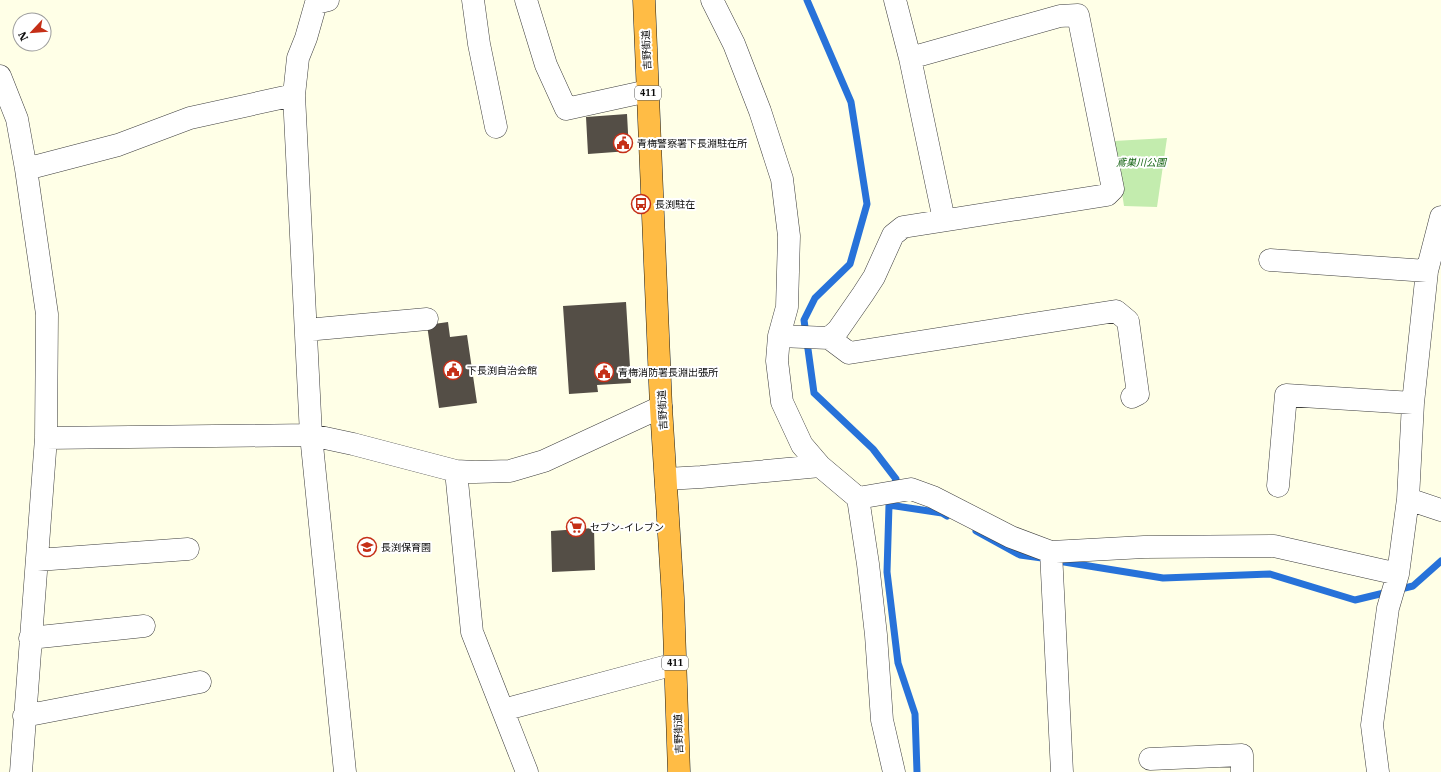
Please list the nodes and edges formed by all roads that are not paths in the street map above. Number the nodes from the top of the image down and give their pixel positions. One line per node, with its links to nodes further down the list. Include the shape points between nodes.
1 (328, 0): 11 (street, via 316,3 298,58)
2 (473, 0): 12 (street)
3 (526, 0): 10 (street, via 546,65 566,109)
4 (644, 0): 10 (highway, 吉野街道 / 411)
5 (712, 0): 20 (street, via 734,44 760,111 782,179 789,236)
6 (895, 0): 8 (street)
7 (1059, 8): 8 (street); 15 (street, via 1078,15 1113,189 1107,195)
8 (910, 58): 15 (street)
9 (0, 76): 13 (street, via 17,119)
10 (648, 92): 24 (highway, 吉野街道 / 411)
11 (294, 94): 13 (street, via 190,118 118,145); 19 (street)
12 (496, 126)
13 (26, 169): 26 (street, via 47,314)
14 (1441, 217): 17 (street)
15 (944, 220): 21 (street, via 903,227 893,236 870,283 838,330)
16 (1270, 260): 17 (street)
17 (1427, 271): 23 (street)
18 (428, 319): 19 (street)
19 (306, 330): 25 (street)
20 (784, 336): 21 (street); 27 (street, via 777,361 782,402 802,445)
21 (825, 338): 22 (street, via 849,352 1116,311 1128,321 1138,394)
22 (1132, 397)
23 (1413, 403): 30 (street, via 1286,395); 32 (street)
24 (661, 407): 28 (street, via 544,461 510,471); 29 (highway, 吉野街道 / 411)
25 (311, 435): 26 (street); 28 (street); 46 (street)
26 (46, 438): 36 (street)
27 (820, 466): 29 (street); 31 (street)
28 (456, 471): 42 (street, via 472,632)
29 (666, 479): 40 (highway, 吉野街道 / 411)
30 (1278, 486)
31 (866, 497): 35 (street, via 910,489 933,497); 49 (street, via 868,564 882,720)
32 (1408, 499): 33 (street); 37 (street)
33 (1441, 510)
34 (188, 549): 36 (street)
35 (1051, 553): 37 (street, via 1144,547 1274,546); 50 (street)
36 (37, 560): 39 (street)
37 (1398, 574): 52 (street, via 1388,608 1372,725)
38 (144, 626): 39 (street)
39 (30, 638): 43 (street)
40 (675, 664): 42 (street); 48 (highway, 吉野街道 / 411)
41 (200, 682): 43 (street)
42 (503, 710): 47 (street)
43 (24, 716): 45 (street)
44 (1150, 759): 51 (street, via 1242,756)
45 (21, 772)
46 (345, 772)
47 (527, 772)
48 (679, 772)
49 (894, 772)
50 (1062, 772)
51 (1242, 772)
52 (1378, 772)

